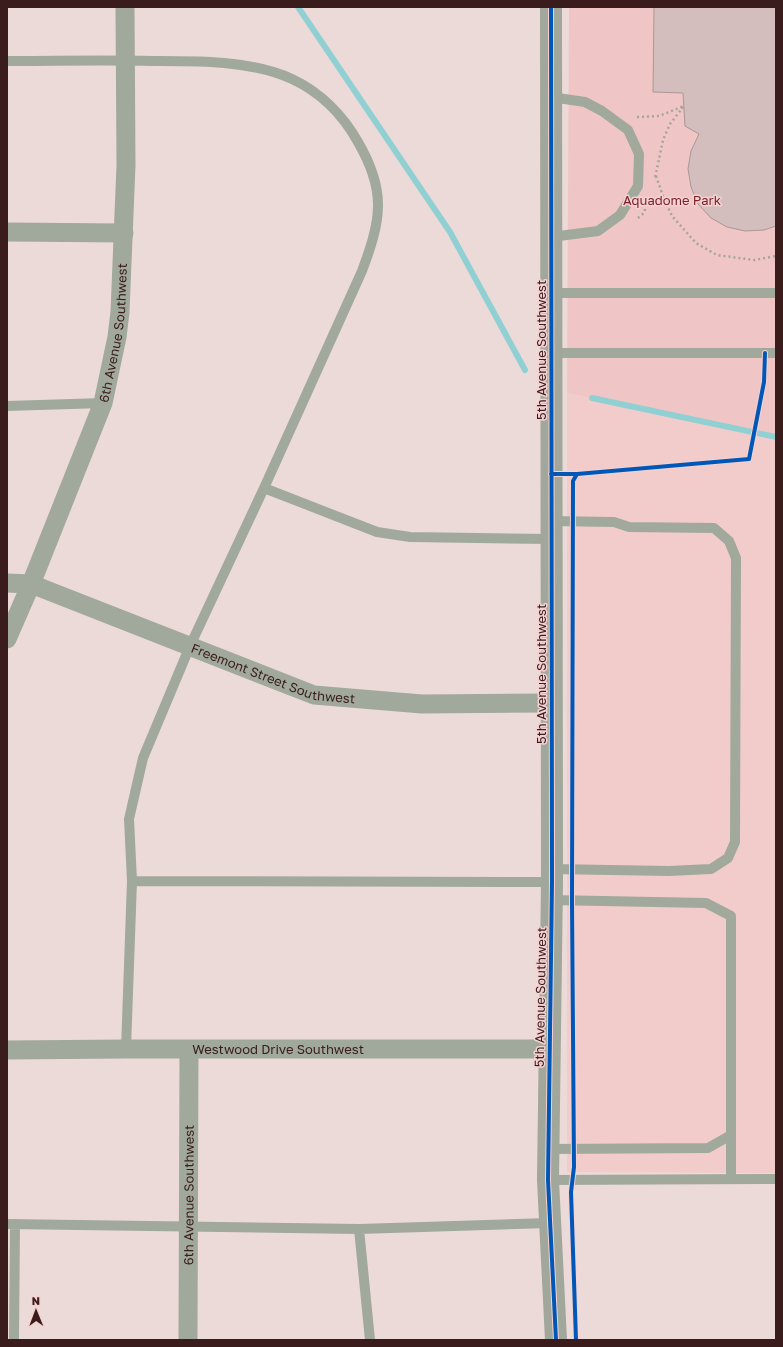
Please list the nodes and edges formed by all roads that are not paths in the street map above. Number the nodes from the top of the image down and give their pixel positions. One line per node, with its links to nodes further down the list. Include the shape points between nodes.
1 (125, 7): 3 (street, 6th Avenue Southwest)
2 (551, 7): 5 (street, 5th Avenue Southwest)
3 (125, 60): 4 (lane); 7 (street, 6th Avenue Southwest); 15 (lane, via 203,61 265,69 292,79 321,96 350,127 369,161 377,187 379,210 373,241 362,271)
4 (7, 61)
5 (551, 97): 8 (street, 5th Avenue Southwest); 8 (lane, via 585,102 602,111 628,130 639,154 638,186 620,215 598,231)
6 (7, 232): 7 (street)
7 (124, 233): 13 (street, 6th Avenue Southwest, via 118,330)
8 (551, 237): 9 (street, 5th Avenue Southwest)
9 (551, 293): 10 (lane); 11 (street, 5th Avenue Southwest)
10 (776, 293)
11 (551, 352): 12 (lane); 16 (street, 5th Avenue Southwest)
12 (776, 353)
13 (103, 403): 14 (lane); 18 (street, 6th Avenue Southwest)
14 (7, 406)
15 (264, 488): 16 (lane, via 377,532 410,537); 20 (lane)
16 (551, 530): 21 (street, 5th Avenue Southwest); 23 (lane, via 614,522 629,527 714,528 729,541 736,558 735,842 728,858 711,869)
17 (7, 583): 18 (street, Freemont Street Southwest)
18 (31, 584): 19 (street, 6th Avenue Southwest); 20 (street, Freemont Street Southwest)
19 (7, 639)
20 (190, 646): 21 (street, Freemont Street Southwest, via 314,695 422,704); 22 (lane, via 143,758 129,819)
21 (551, 703): 23 (street, 5th Avenue Southwest)
22 (132, 881): 23 (lane); 24 (lane)
23 (551, 884): 25 (street, 5th Avenue Southwest); 28 (lane, via 706,903 731,916)
24 (126, 1049): 26 (street, Westwood Drive Southwest); 27 (street, Westwood Drive Southwest)
25 (549, 1049): 27 (street, Westwood Drive Southwest); 29 (street, 5th Avenue Southwest)
26 (7, 1050)
27 (189, 1050): 35 (street, 6th Avenue Southwest)
28 (731, 1135): 29 (lane, via 708,1148); 30 (lane)
29 (548, 1149): 32 (street, 5th Avenue Southwest)
30 (731, 1179): 31 (lane); 32 (lane)
31 (776, 1179)
32 (548, 1180): 33 (street, 5th Avenue Southwest)
33 (549, 1223): 36 (lane); 40 (street, 5th Avenue Southwest)
34 (11, 1224): 35 (lane); 37 (lane)
35 (187, 1226): 36 (lane); 38 (street, 6th Avenue Southwest)
36 (359, 1229): 39 (lane)
37 (14, 1340)
38 (188, 1340)
39 (370, 1340)
40 (556, 1340)

